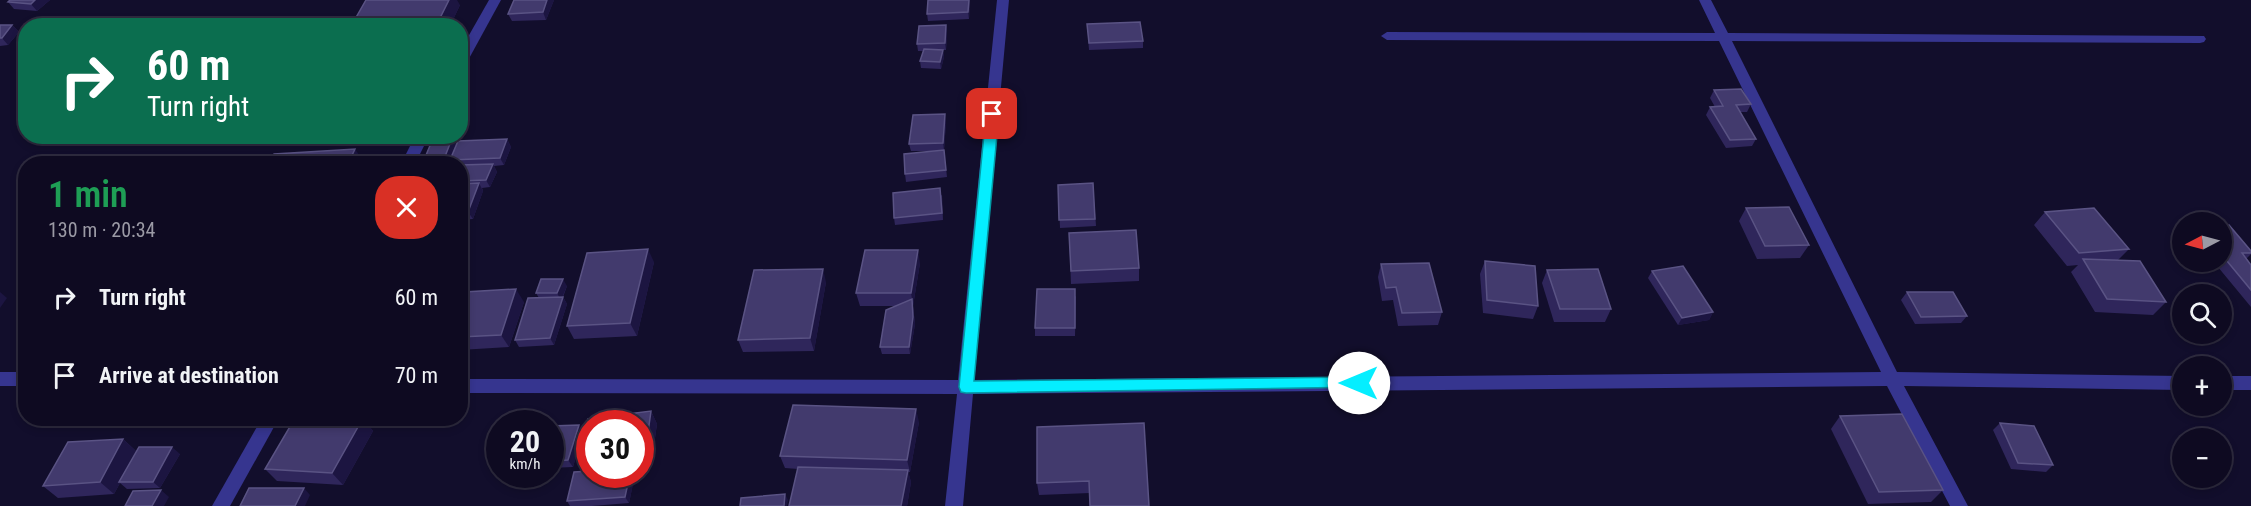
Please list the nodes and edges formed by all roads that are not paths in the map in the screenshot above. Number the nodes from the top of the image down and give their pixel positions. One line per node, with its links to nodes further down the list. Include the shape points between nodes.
1 (495, 0): 7 (street)
2 (1003, 0): 15 (street)
3 (1706, 0): 5 (street)
4 (1387, 36): 5 (street)
5 (1723, 36): 6 (street); 10 (street)
6 (2200, 39)
7 (468, 49)
8 (0, 379): 9 (street)
9 (18, 379)
10 (1892, 379): 11 (street); 15 (street); 19 (street)
11 (2172, 382)
12 (2232, 383): 13 (street)
13 (2251, 383)
14 (468, 386): 15 (street)
15 (966, 387): 18 (street)
16 (266, 426): 17 (street)
17 (221, 506)
18 (954, 506)
19 (1959, 506)

